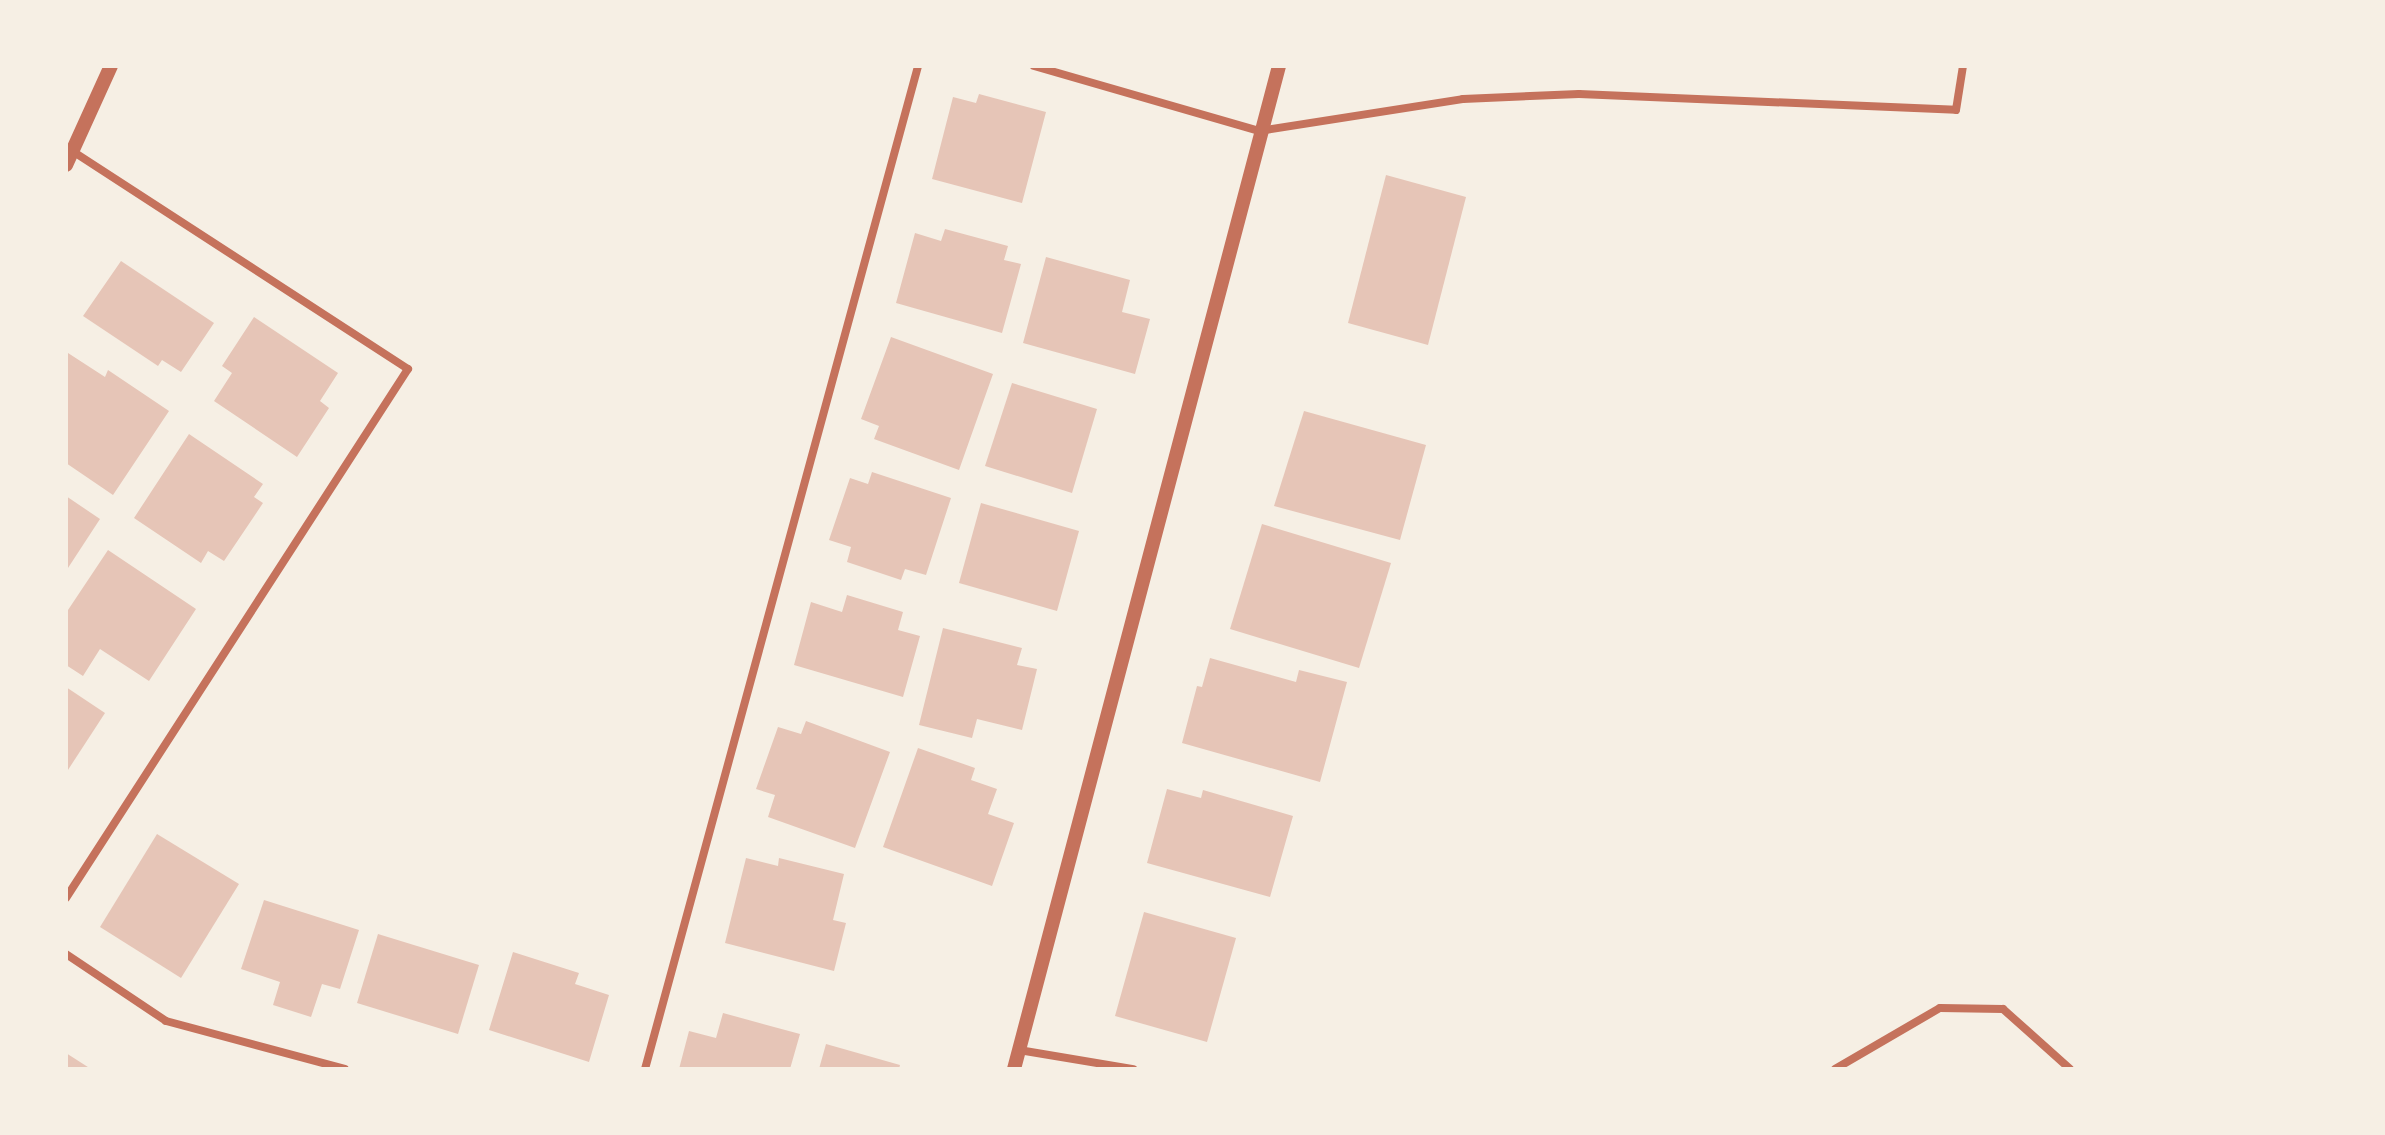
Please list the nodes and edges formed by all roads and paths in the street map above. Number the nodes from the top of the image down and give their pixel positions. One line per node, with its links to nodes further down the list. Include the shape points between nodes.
1 (111, 66): 7 (street)
2 (918, 66): 12 (street)
3 (1034, 66): 6 (street)
4 (1279, 66): 6 (street)
5 (1963, 66): 6 (street, via 1956,110 1579,94 1463,99)
6 (1259, 131): 10 (street)
7 (70, 158): 8 (street, via 408,369)
8 (66, 898)
9 (66, 954): 11 (street, via 166,1021)
10 (1019, 1050): 13 (street); 14 (street)
11 (345, 1069)
12 (645, 1069)
13 (1014, 1069)
14 (1133, 1069)
15 (1835, 1069): 16 (street, via 1940,1008 2003,1009)
16 (2070, 1069)

